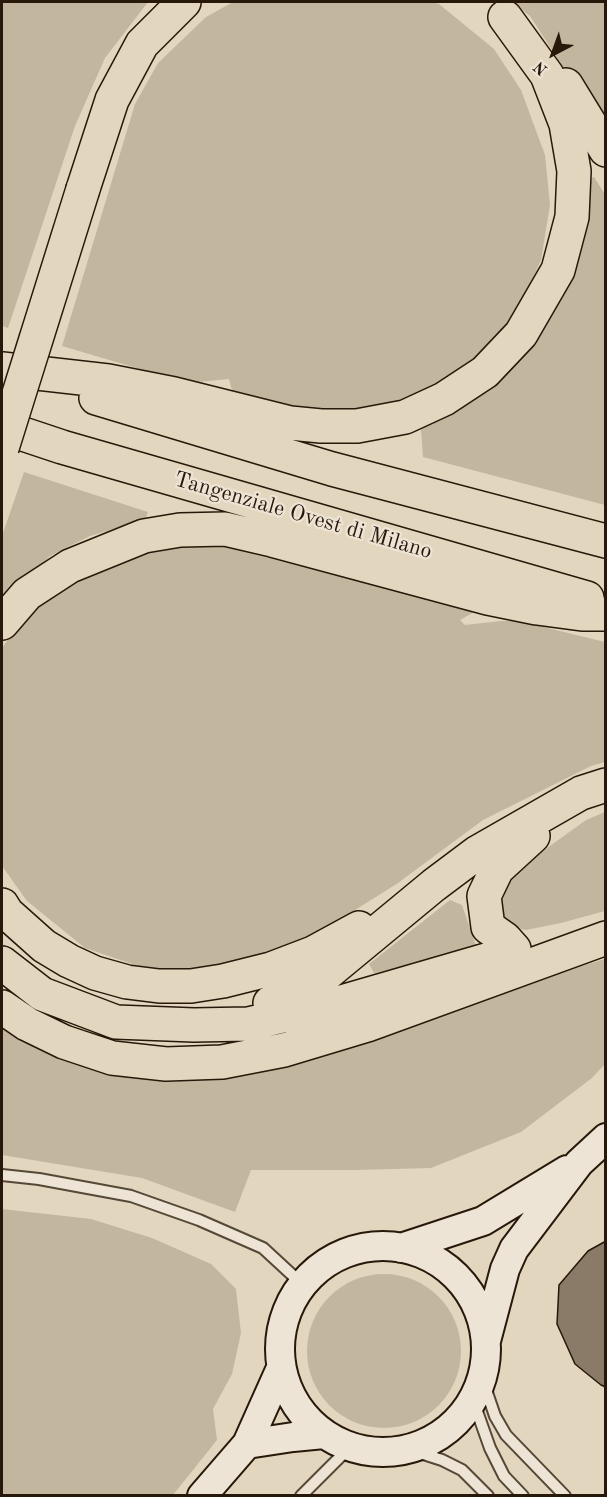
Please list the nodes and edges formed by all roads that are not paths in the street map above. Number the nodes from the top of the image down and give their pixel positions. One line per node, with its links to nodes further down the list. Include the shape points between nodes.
1 (184, 2): 6 (highway, bridge, via 142,44 112,100)
2 (496, 9): 3 (highway, via 549,58); 4 (highway, via 547,75 566,124 573,171 572,217 558,270 521,334 486,372 444,399 405,417 357,426 321,426 290,423 108,381)
3 (606, 150)
4 (2, 369): 7 (highway, via 332,469)
5 (2, 427): 8 (highway, Tangenziale Ovest di Milano)
6 (2, 448)
7 (606, 541)
8 (606, 604)
9 (606, 614): 10 (highway, via 537,608 488,598 225,529 144,536 70,566 27,594)
10 (2, 623)
11 (593, 789): 12 (highway, via 478,852); 16 (highway, via 497,868 484,896 488,927)
12 (434, 885): 13 (highway, via 313,953 271,969 191,986 127,982 95,973 44,946); 19 (highway, via 313,985 261,1006)
13 (2, 905)
14 (606, 926): 16 (highway)
15 (606, 938): 18 (highway, via 367,1025 284,1050 222,1062 166,1065 112,1058 64,1042 27,1024)
16 (514, 949): 19 (highway, via 310,1010 248,1024)
17 (2, 963): 19 (highway, via 42,994 116,1022)
18 (2, 1006)
19 (194, 1025)
20 (606, 1138): 21 (street)
21 (579, 1163): 23 (street, via 483,1221); 25 (street, via 514,1249)
22 (2, 1175): 24 (lane, via 131,1196 199,1220 262,1248)
23 (401, 1248): 24 (street, via 373,1246 346,1252 322,1265); 25 (street, via 433,1259 459,1280 478,1309)
24 (302, 1284): 26 (street, via 287,1310 280,1339)
25 (485, 1342): 27 (street, via 485,1361)
26 (281, 1368): 28 (street, via 294,1401); 29 (street)
27 (477, 1389): 31 (street, via 456,1422 434,1439); 35 (lane, via 490,1448 504,1476); 36 (lane, via 506,1434)
28 (324, 1434): 29 (street); 30 (street)
29 (247, 1444): 32 (street)
30 (350, 1447): 31 (street, via 379,1452); 33 (lane)
31 (408, 1449): 34 (lane, via 462,1470)
32 (202, 1496)
33 (301, 1496)
34 (488, 1496)
35 (523, 1496)
36 (565, 1496)

